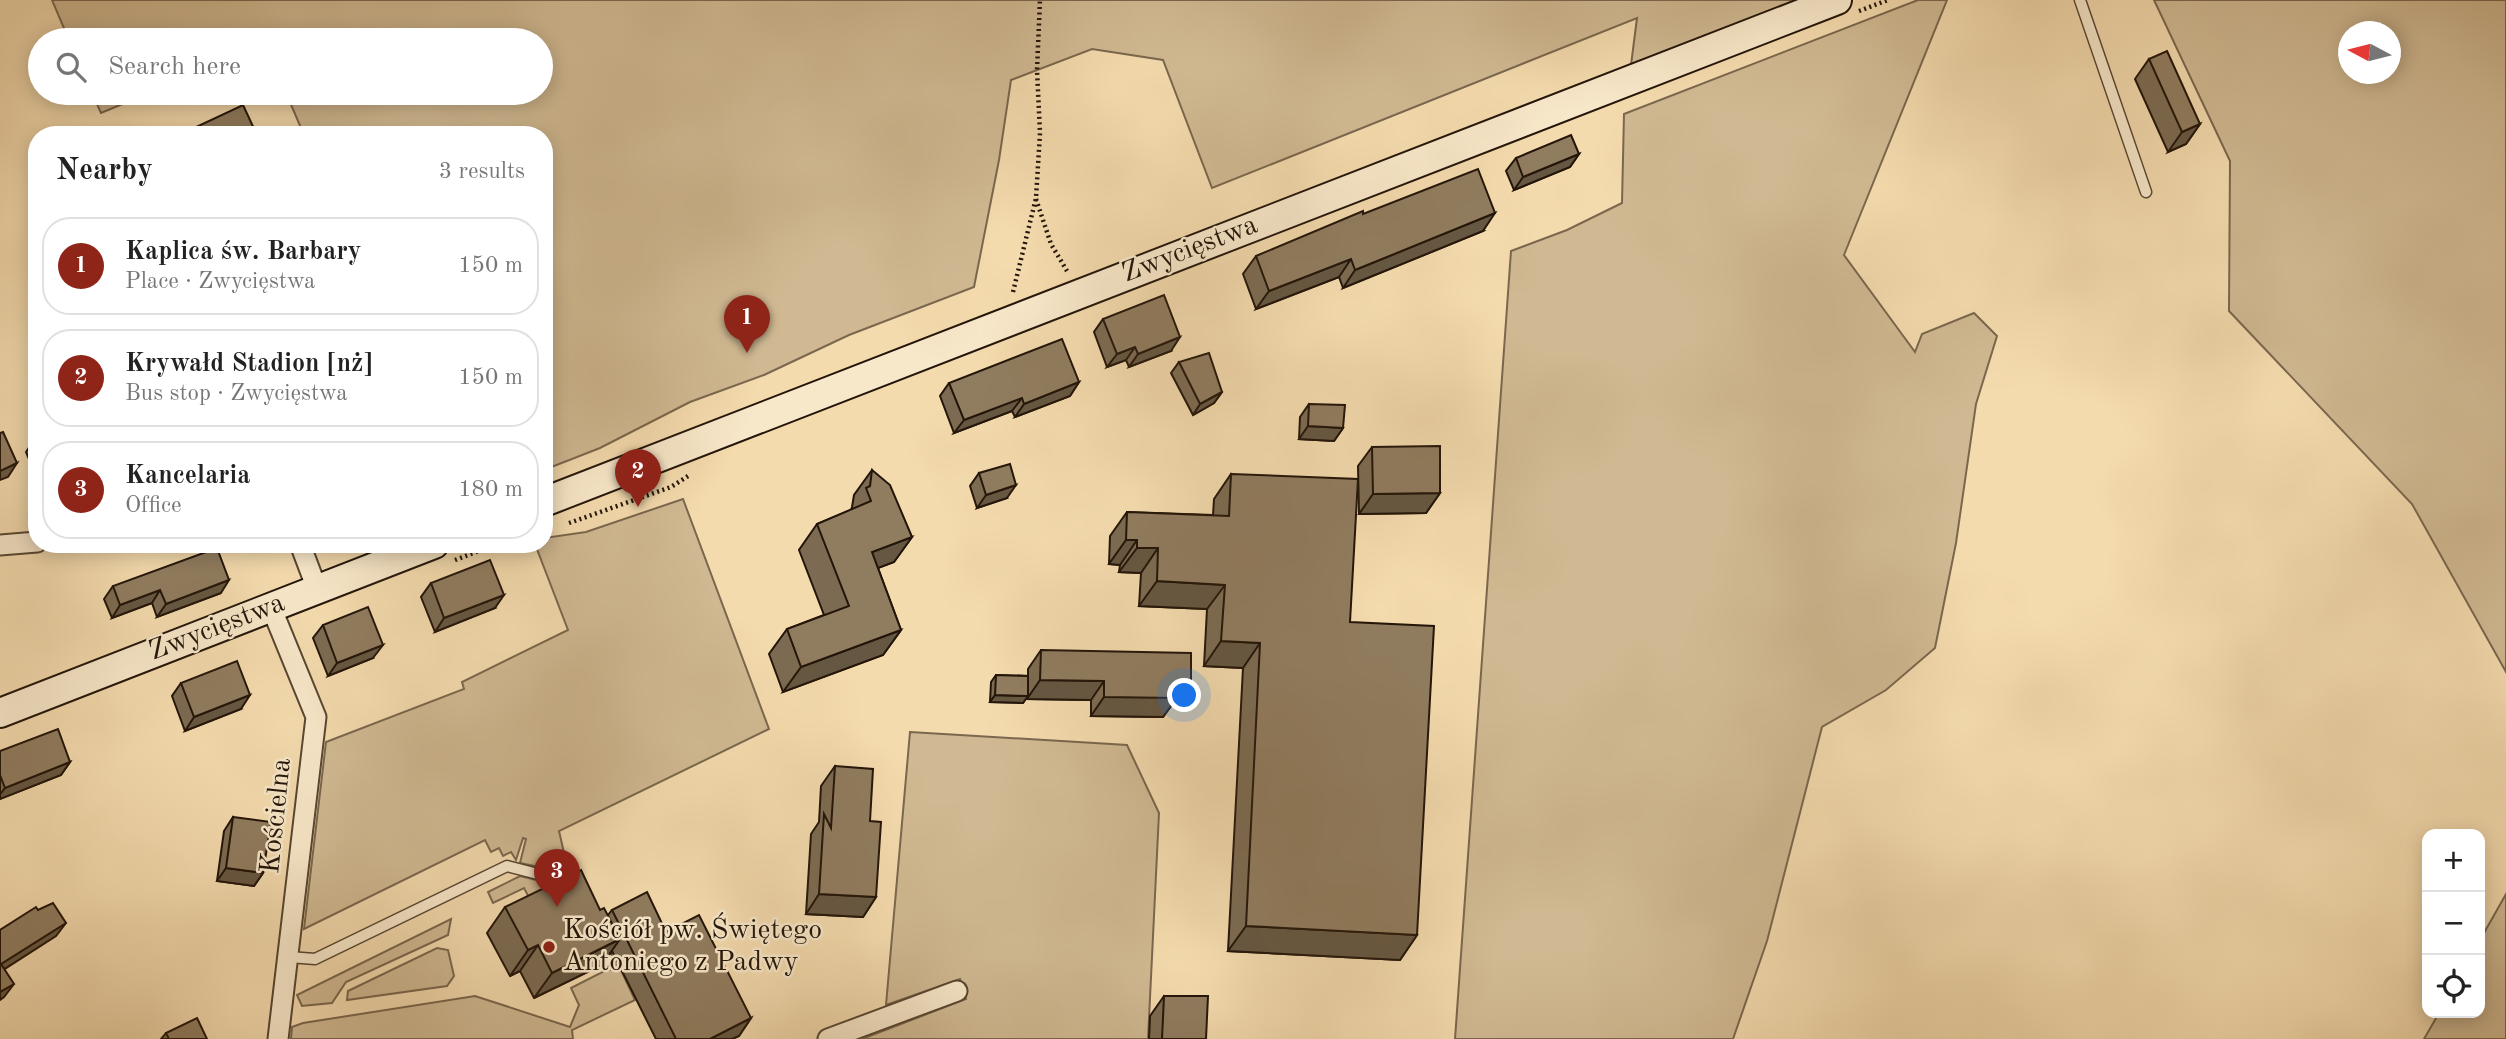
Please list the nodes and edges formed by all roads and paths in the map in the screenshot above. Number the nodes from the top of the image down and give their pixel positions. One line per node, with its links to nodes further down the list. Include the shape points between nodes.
1 (1040, 0): 5 (path)
2 (1837, 0): 6 (main road, Zwycięstwa)
3 (2080, 0): 4 (lane)
4 (2146, 192)
5 (1036, 198): 6 (path, via 1051,244); 7 (path)
6 (1079, 293): 7 (main road, Zwycięstwa)
7 (1007, 320): 8 (main road, Zwycięstwa)
8 (553, 498)
9 (28, 543): 10 (street)
10 (0, 545)
11 (303, 553): 13 (street)
12 (411, 553): 13 (main road, Zwycięstwa)
13 (317, 589): 14 (main road, Zwycięstwa)
14 (271, 607): 15 (main road, Zwycięstwa); 18 (street, Kościelna, via 316,717)
15 (0, 713)
16 (575, 894): 18 (lane, via 569,882 507,866 316,960)
17 (598, 941): 19 (lane)
18 (289, 957): 21 (street, Kościelna)
19 (610, 964)
20 (957, 991): 22 (street)
21 (278, 1039)
22 (828, 1039)

